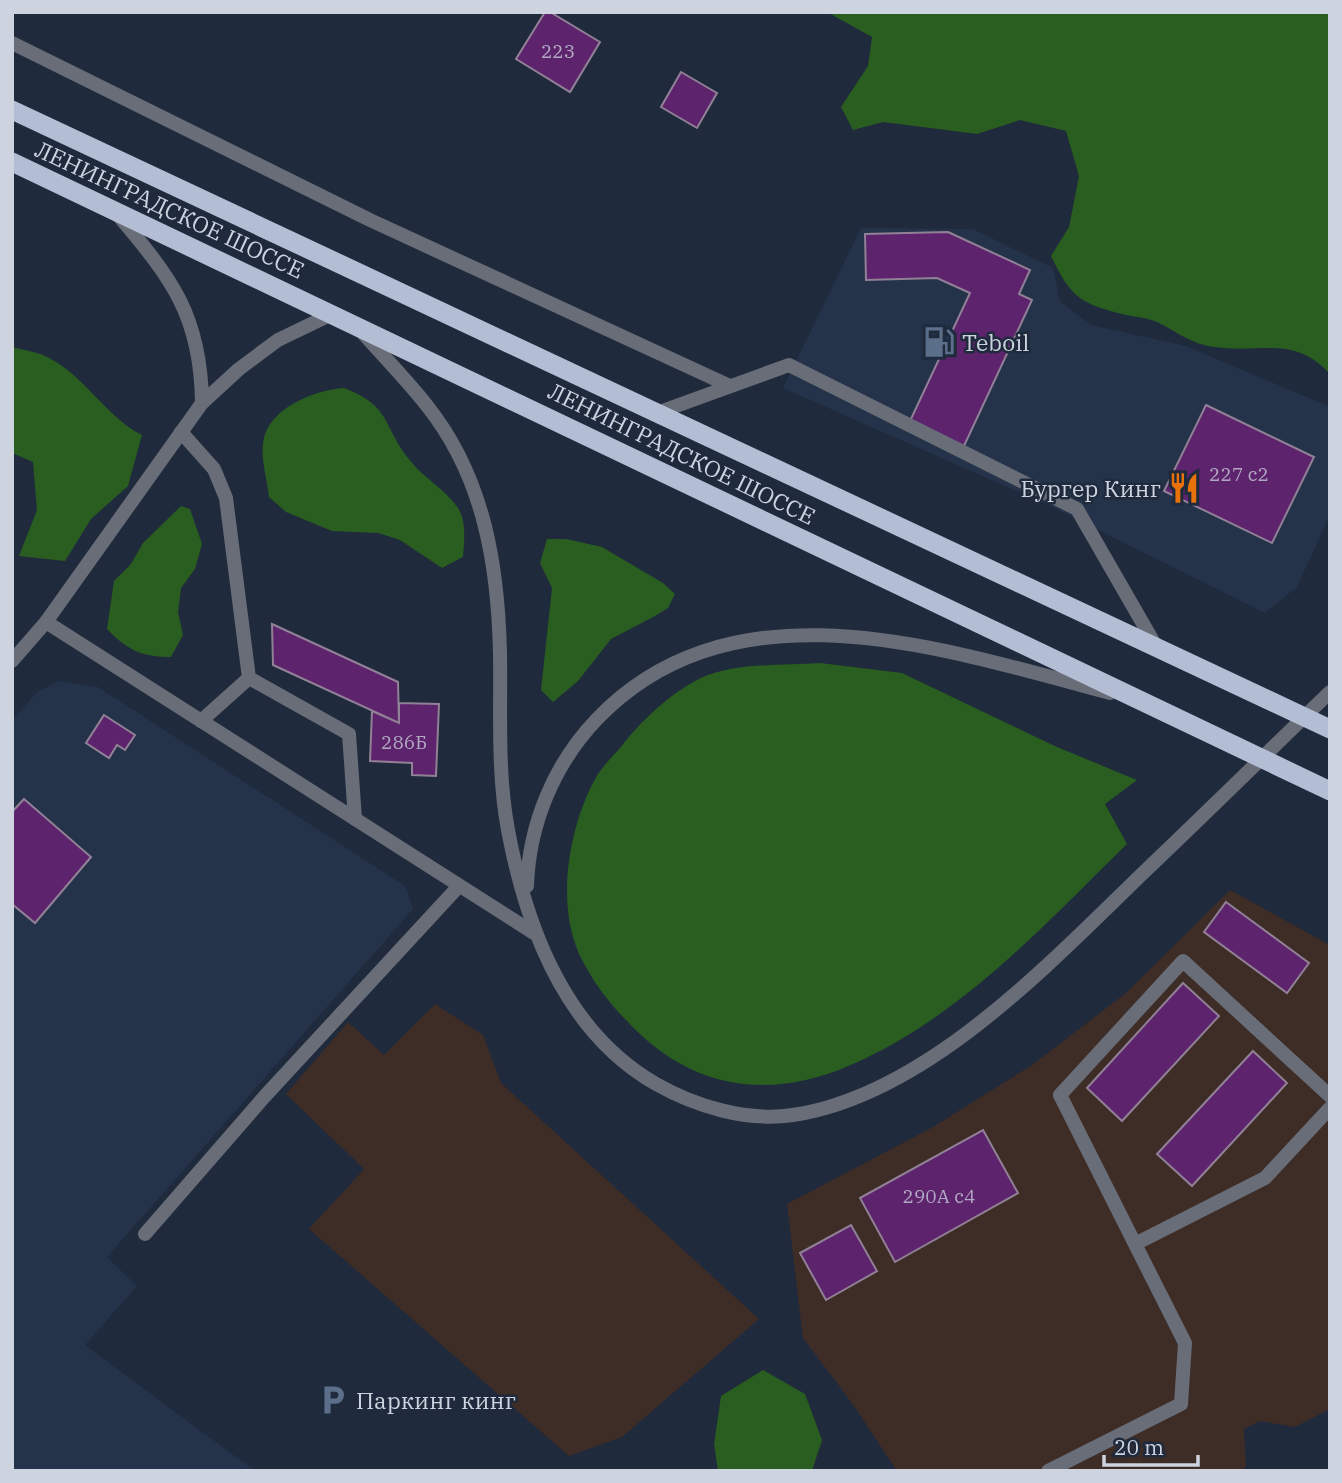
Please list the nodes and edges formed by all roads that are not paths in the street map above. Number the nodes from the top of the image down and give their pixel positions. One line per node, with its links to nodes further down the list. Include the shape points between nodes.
1 (12, 43): 7 (street, via 370,220)
2 (12, 110): 9 (highway, ЛЕНИНГРАДСКОЕ ШОССЕ)
3 (12, 162): 4 (highway, ЛЕНИНГРАДСКОЕ ШОССЕ)
4 (112, 209): 5 (highway, ЛЕНИНГРАДСКОЕ ШОССЕ); 8 (street, via 162,267 181,301 201,363)
5 (334, 313): 6 (highway, ЛЕНИНГРАДСКОЕ ШОССЕ); 8 (street, via 278,340)
6 (353, 322): 16 (highway, ЛЕНИНГРАДСКОЕ ШОССЕ); 22 (street, via 430,409 457,451 486,526 498,608 503,796)
7 (730, 386): 9 (street); 12 (street, via 789,365 1077,509)
8 (202, 403): 10 (street)
9 (654, 414): 12 (highway, ЛЕНИНГРАДСКОЕ ШОССЕ)
10 (181, 432): 11 (street); 14 (street, via 214,469 226,498)
11 (46, 622): 13 (street); 17 (street)
12 (1159, 652): 18 (highway, ЛЕНИНГРАДСКОЕ ШОССЕ)
13 (12, 661)
14 (249, 678): 17 (street); 20 (street, via 349,734)
15 (1330, 692): 23 (street, via 1051,962 988,1016 941,1050 845,1101 792,1115 750,1115 688,1102 639,1074 605,1044 574,1008)
16 (1146, 702): 19 (highway, ЛЕНИНГРАДСКОЕ ШОССЕ); 22 (street, via 894,639 770,636 726,645 681,660 641,682 608,707 577,740 542,803 528,854)
17 (201, 721): 20 (street)
18 (1330, 729)
19 (1330, 791)
20 (355, 819): 21 (street)
21 (459, 886): 23 (street); 26 (street)
22 (526, 902): 23 (street)
23 (534, 933)
24 (1330, 1096): 27 (street, via 1183,961 1060,1095)
25 (1330, 1108): 27 (street, via 1265,1178)
26 (145, 1234)
27 (1135, 1244): 28 (street, via 1185,1343 1181,1404)
28 (1048, 1471)

